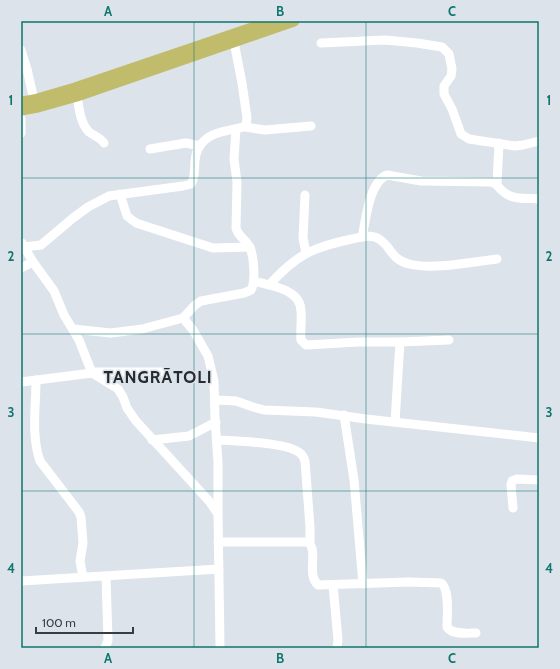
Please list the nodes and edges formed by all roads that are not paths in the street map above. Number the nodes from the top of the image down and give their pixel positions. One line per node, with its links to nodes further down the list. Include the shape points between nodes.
1 (272, 21): 7 (main road)
2 (294, 21): 3 (main road)
3 (234, 42): 6 (main road); 12 (street, via 247,118 247,123)
4 (321, 43): 16 (street, via 385,40 442,47 448,54 452,69 451,76 444,86 444,94 461,134 469,139)
5 (21, 50): 7 (street)
6 (77, 96): 9 (main road); 15 (street, via 85,127)
7 (34, 100): 8 (main road)
8 (21, 102)
9 (21, 110)
10 (21, 119): 13 (street)
11 (311, 126): 12 (street, via 265,130)
12 (240, 128): 17 (street, via 214,134); 25 (street, via 234,159 237,182 236,228)
13 (21, 133)
14 (539, 141): 16 (street, via 519,146)
15 (104, 143)
16 (499, 143): 19 (street)
17 (200, 146): 18 (street, via 186,143); 20 (street, via 194,158 194,177 191,184)
18 (150, 149)
19 (497, 184): 22 (street, via 510,196); 23 (street, via 421,181 387,175 377,182 372,194)
20 (120, 194): 24 (street, via 109,196 88,207 41,245); 25 (street, via 127,216 136,223 213,248)
21 (305, 195): 26 (street, via 303,238)
22 (539, 199)
23 (362, 237): 26 (street, via 335,242); 27 (street, via 380,239 395,258 427,267)
24 (23, 247): 28 (street)
25 (250, 247): 30 (street)
26 (306, 253): 31 (street, via 283,270)
27 (497, 259)
28 (33, 262): 29 (street); 33 (street, via 54,291)
29 (21, 268)
30 (254, 281): 31 (street); 32 (street, via 248,292 201,301)
31 (269, 285): 35 (street, via 289,292 298,299 301,310 300,336 306,345)
32 (183, 318): 33 (street, via 124,332 105,333); 40 (street, via 208,356)
33 (73, 329): 36 (street)
34 (449, 340): 35 (street)
35 (400, 342): 43 (street)
36 (92, 372): 37 (street); 38 (street); 45 (street, via 118,389 132,415)
37 (163, 372)
38 (36, 380): 39 (street); 54 (street, via 37,450 40,461 80,512 83,543 80,561)
39 (21, 382)
40 (215, 400): 41 (street, via 236,401 264,410); 42 (street)
41 (344, 415): 43 (street); 56 (street, via 354,480)
42 (216, 422): 45 (street, via 190,436); 46 (street)
43 (395, 422): 44 (street)
44 (539, 438)
45 (152, 440): 49 (street)
46 (217, 440): 49 (street); 51 (street, via 272,444 292,449 302,455 305,461)
47 (539, 480): 48 (street, via 512,481)
48 (513, 508)
49 (218, 514): 50 (street)
50 (218, 542): 51 (street); 52 (street)
51 (310, 543): 57 (street, via 314,580 322,585)
52 (218, 569): 53 (street); 60 (street)
53 (106, 576): 54 (street); 59 (street, via 108,641)
54 (83, 577): 55 (street)
55 (21, 580)
56 (363, 584): 57 (street); 58 (street, via 441,583 447,590 447,627 450,632)
57 (333, 585): 61 (street)
58 (476, 633)
59 (105, 648)
60 (220, 648)
61 (337, 648)

